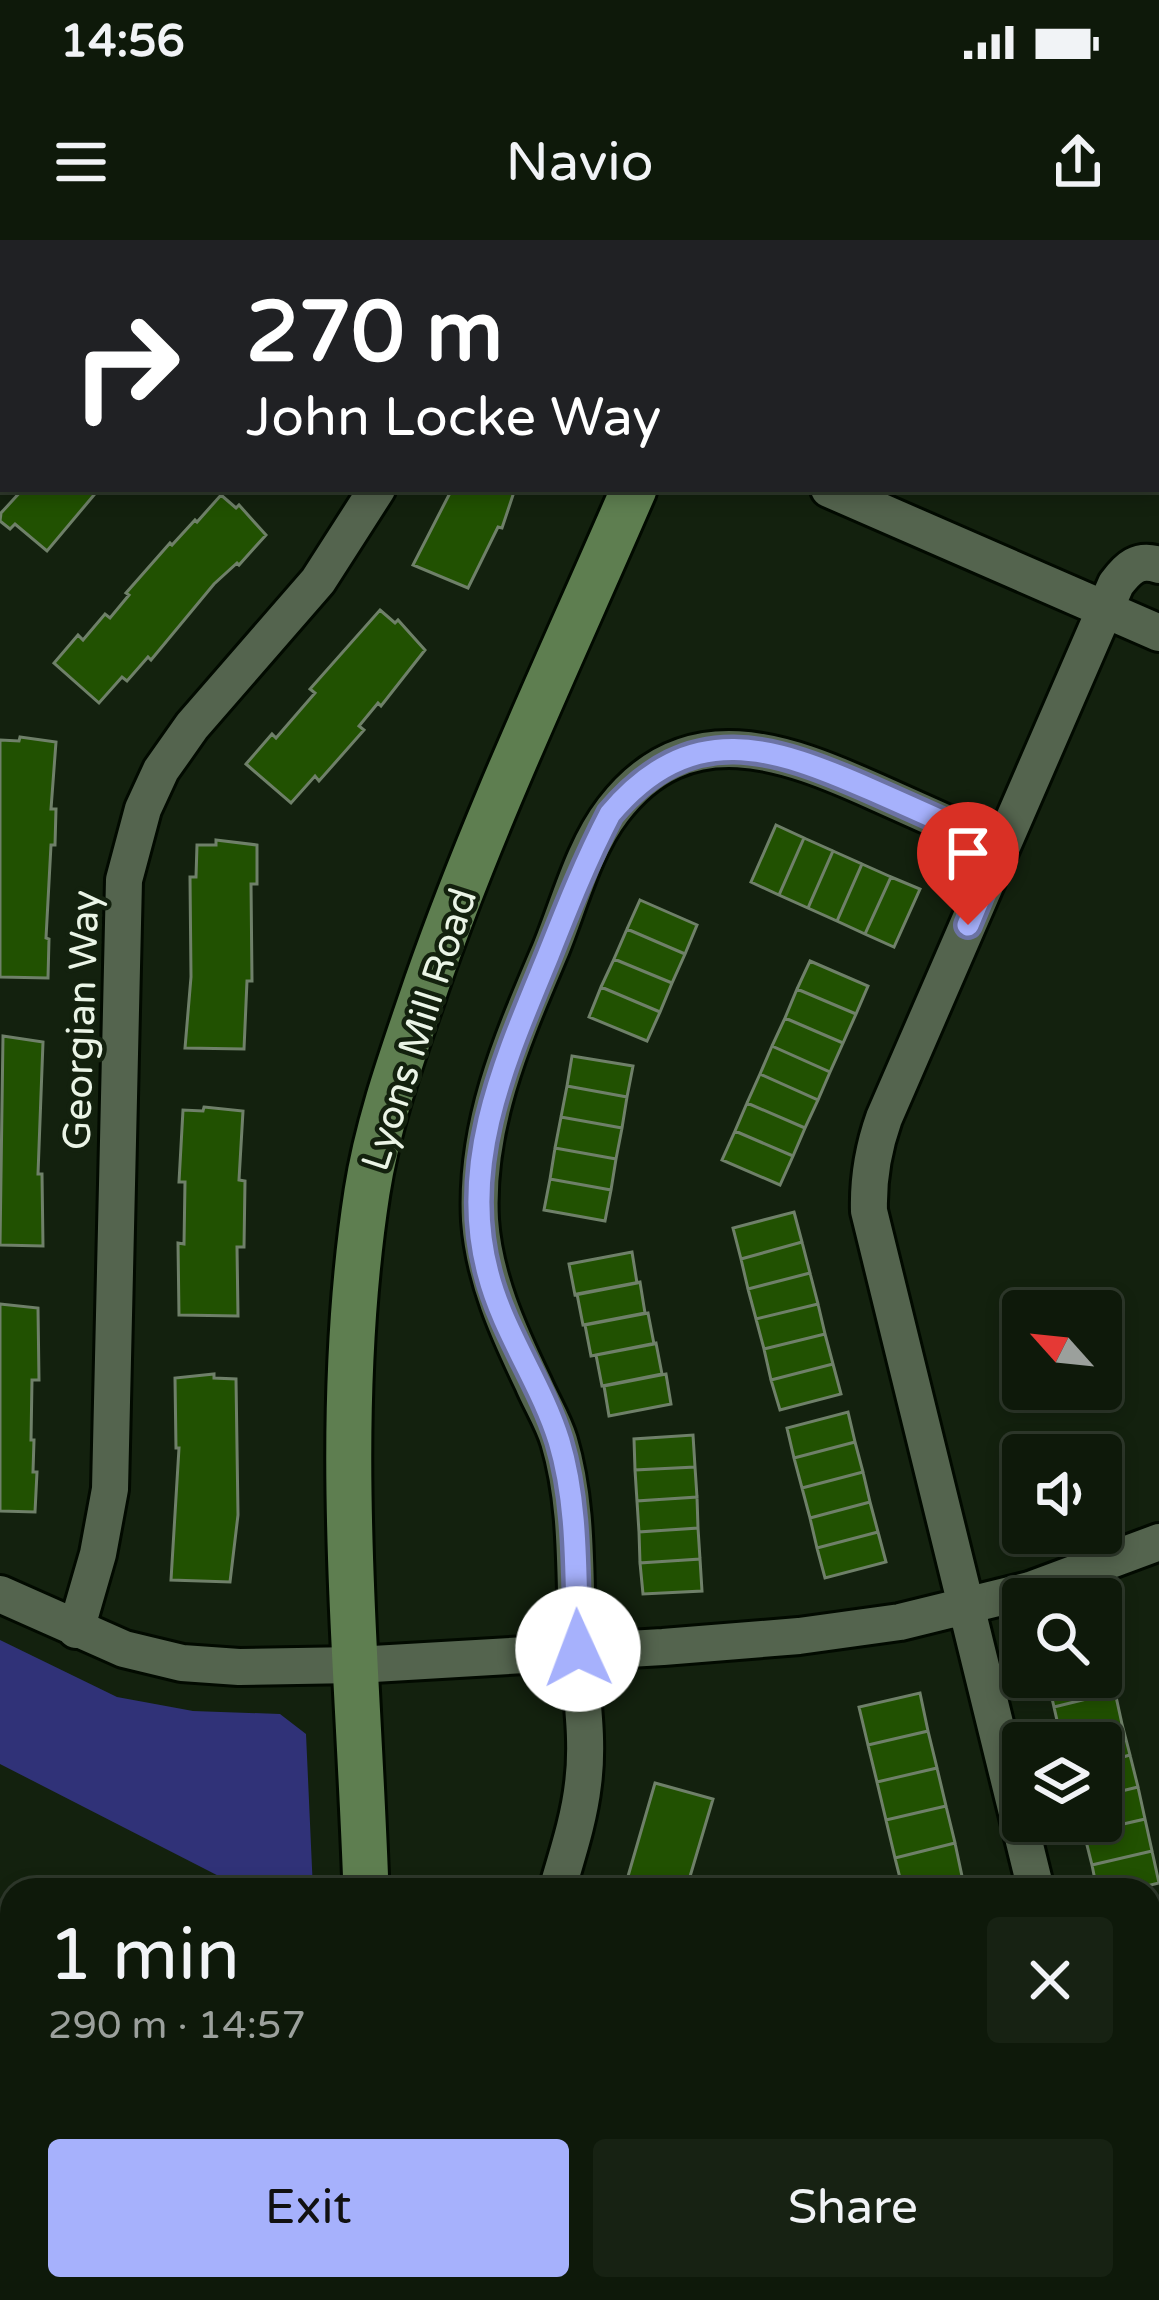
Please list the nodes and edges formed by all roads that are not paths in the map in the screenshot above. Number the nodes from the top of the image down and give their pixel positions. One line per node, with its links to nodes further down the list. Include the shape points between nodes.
1 (375, 492): 12 (street, Georgian Way, via 318,581 192,725 161,770 133,840 124,880 110,1489)
2 (633, 492): 14 (main road, Lyons Mill Road, via 449,920 368,1189 346,1420)
3 (844, 492): 4 (street)
4 (908, 505): 6 (street)
5 (1159, 565): 6 (street, via 1128,568)
6 (1106, 608): 7 (street); 8 (street)
7 (1159, 632)
8 (1000, 848): 11 (street, via 884,1118 868,1184); 13 (street, via 819,766 745,749 665,764 630,790 592,848 508,1052 480,1180 487,1272 566,1475)
9 (1159, 1542): 11 (street, via 1078,1576)
10 (0, 1594): 12 (street)
11 (968, 1606): 13 (street, via 799,1636); 17 (street)
12 (76, 1630): 14 (street, via 182,1663)
13 (578, 1649): 14 (street); 16 (street, via 586,1754)
14 (356, 1665): 15 (main road, Lyons Mill Road)
15 (365, 1878)
16 (560, 1878)
17 (1033, 1878)

